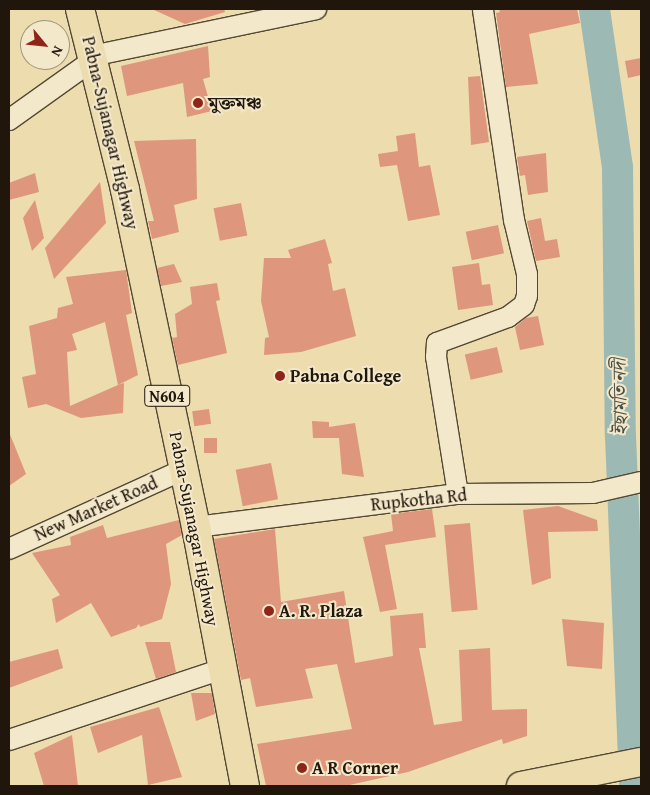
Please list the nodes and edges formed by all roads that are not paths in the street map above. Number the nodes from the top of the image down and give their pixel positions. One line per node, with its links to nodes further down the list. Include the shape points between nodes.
1 (80, 9): 4 (highway, Pabna-Sujanagar Highway / N604)
2 (316, 9): 4 (street)
3 (483, 9): 8 (street, via 514,220 527,274 527,296 524,305 508,317 437,343 436,357)
4 (93, 58): 5 (street); 6 (highway, Pabna-Sujanagar Highway / N604, via 125,190)
5 (9, 120)
6 (182, 470): 9 (highway, Pabna-Sujanagar Highway / N604); 10 (street, New Market Road)
7 (641, 482): 8 (street, Rupkotha Rd, via 593,493)
8 (458, 494): 9 (street, Rupkotha Rd)
9 (196, 527): 11 (highway, Pabna-Sujanagar Highway / N604)
10 (9, 548)
11 (222, 669): 12 (street); 14 (highway, Pabna-Sujanagar Highway / N604)
12 (9, 740)
13 (641, 762): 15 (highway)
14 (245, 786)
15 (521, 786)

